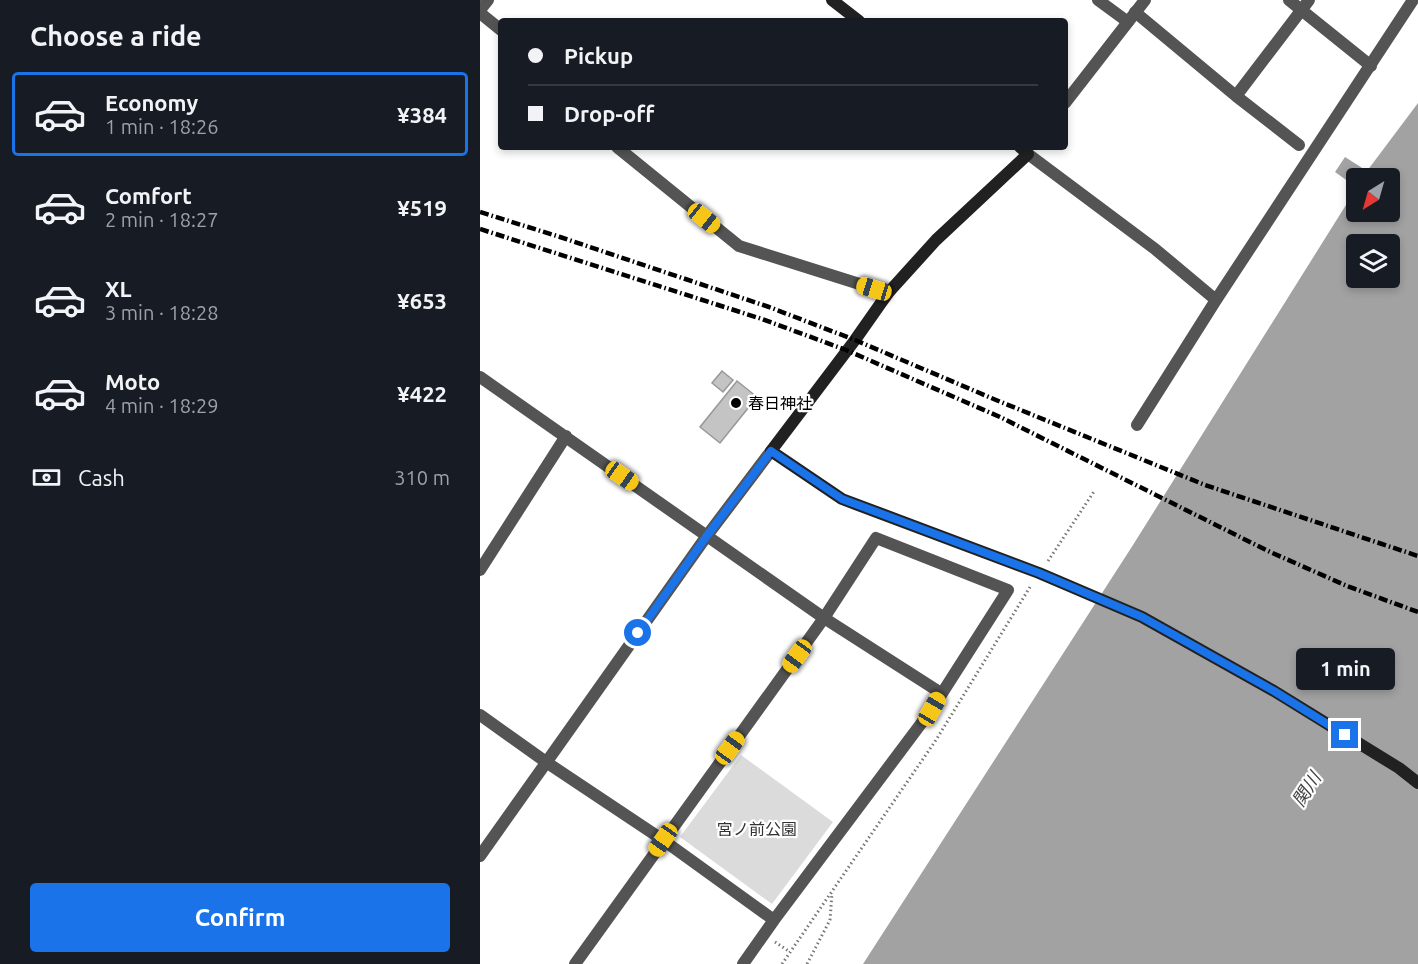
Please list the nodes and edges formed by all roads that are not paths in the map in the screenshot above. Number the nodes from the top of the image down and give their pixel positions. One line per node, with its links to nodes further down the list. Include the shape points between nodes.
1 (488, 0): 8 (street)
2 (832, 0): 10 (main road)
3 (1098, 0): 9 (street)
4 (1145, 0): 9 (street)
5 (1289, 0): 7 (street)
6 (1413, 0): 12 (street)
7 (1306, 5): 12 (street); 13 (street)
8 (480, 11): 11 (street)
9 (1132, 17): 13 (street); 14 (street)
10 (855, 18)
11 (498, 27)
12 (1371, 66): 20 (street)
13 (1236, 96): 15 (street)
14 (1068, 99)
15 (1299, 145)
16 (621, 150): 19 (street, via 739,246)
17 (1026, 150): 19 (main road)
18 (1028, 150): 20 (street)
19 (888, 293): 24 (main road)
20 (1216, 300): 22 (street)
21 (480, 377): 23 (street)
22 (1137, 425)
23 (566, 436): 25 (street); 26 (street)
24 (771, 451): 25 (street); 31 (main road, via 842,499 1039,573 1142,617 1274,691)
25 (706, 537): 27 (street); 30 (street)
26 (480, 570)
27 (824, 618): 28 (street); 28 (street, via 876,538 1008,590); 32 (street)
28 (941, 693): 34 (street)
29 (480, 715): 30 (street)
30 (546, 762): 32 (street); 33 (street)
31 (1418, 783)
32 (663, 840): 34 (street); 35 (street)
33 (480, 856)
34 (774, 920): 36 (street)
35 (575, 964)
36 (742, 964)

